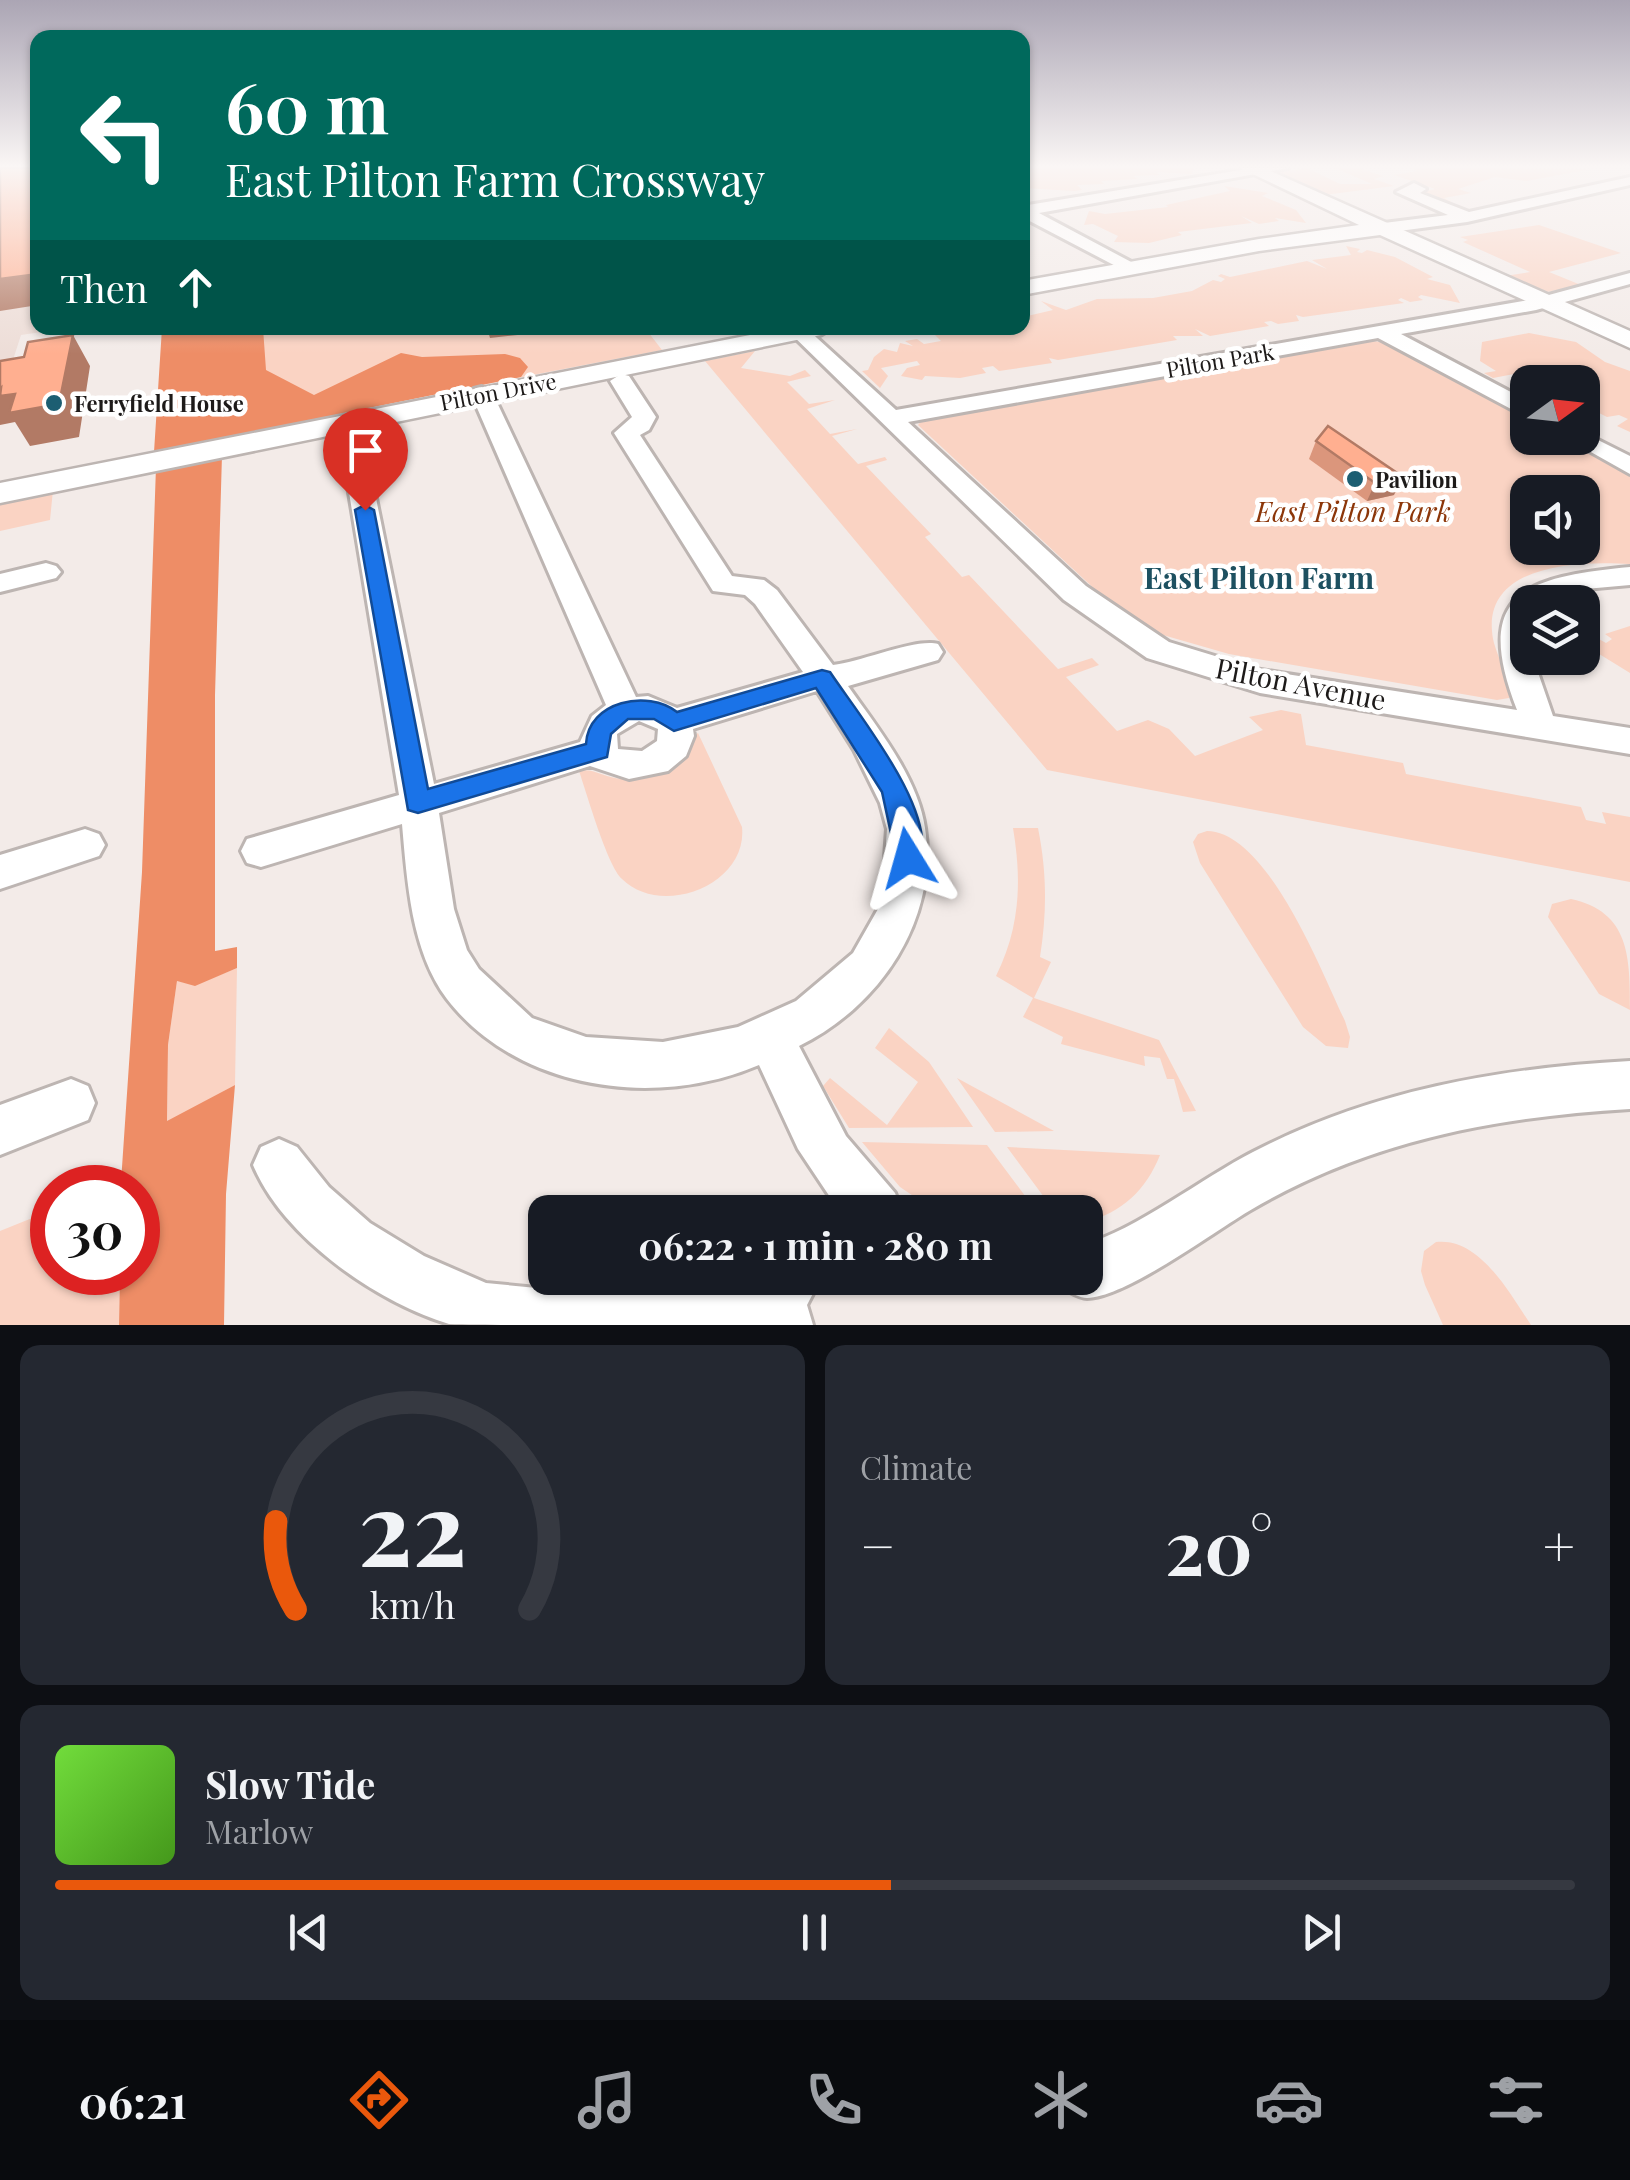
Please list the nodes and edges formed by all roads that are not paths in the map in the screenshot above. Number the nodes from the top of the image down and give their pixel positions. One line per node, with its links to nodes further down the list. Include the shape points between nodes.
1 (1058, 230): 4 (street)
2 (1372, 230): 4 (street)
3 (1388, 230): 7 (street)
4 (1129, 268): 6 (street)
5 (1630, 278): 7 (street, Pilton Park)
6 (1030, 287)
7 (1547, 302): 8 (street, Pilton Park); 11 (street)
8 (1380, 331): 14 (street); 15 (street, Pilton Park)
9 (775, 335): 13 (street, Pilton Drive)
10 (811, 335): 15 (street, Pilton Avenue)
11 (1630, 340)
12 (621, 381): 26 (street, via 644,417 626,433 723,584 754,587 766,597)
13 (482, 394): 19 (street, Pilton Drive); 27 (street)
14 (1510, 400)
15 (893, 418): 29 (street, Pilton Avenue, via 1075,593 1158,650 1260,681)
16 (352, 444): 32 (street)
17 (1600, 450): 18 (street)
18 (1630, 466)
19 (0, 493)
20 (46, 572): 22 (street)
21 (1630, 576): 23 (street)
22 (0, 582)
23 (1561, 585)
24 (927, 652): 26 (street, via 864,673)
25 (1524, 675): 29 (street)
26 (822, 678): 28 (street); 36 (street, via 894,790 906,827 906,880 891,929 870,963 840,995)
27 (626, 710): 28 (street, via 659,710); 31 (street, via 599,732)
28 (674, 722): 31 (street, via 676,740 652,763 626,767)
29 (1540, 725): 30 (street, Pilton Avenue)
30 (1630, 741)
31 (598, 750): 32 (street)
32 (418, 802): 34 (street); 36 (street, via 450,962 474,998 507,1028 566,1056 631,1066 694,1061)
33 (85, 845): 35 (street)
34 (262, 851)
35 (0, 872)
36 (772, 1040): 41 (street, via 794,1093)
37 (1630, 1086): 42 (street, via 1484,1097 1378,1126 1283,1164 1127,1257)
38 (71, 1103): 39 (street)
39 (0, 1130)
40 (278, 1165): 43 (street, via 351,1242 484,1311 662,1319)
41 (855, 1195)
42 (1103, 1264)
43 (785, 1300)

